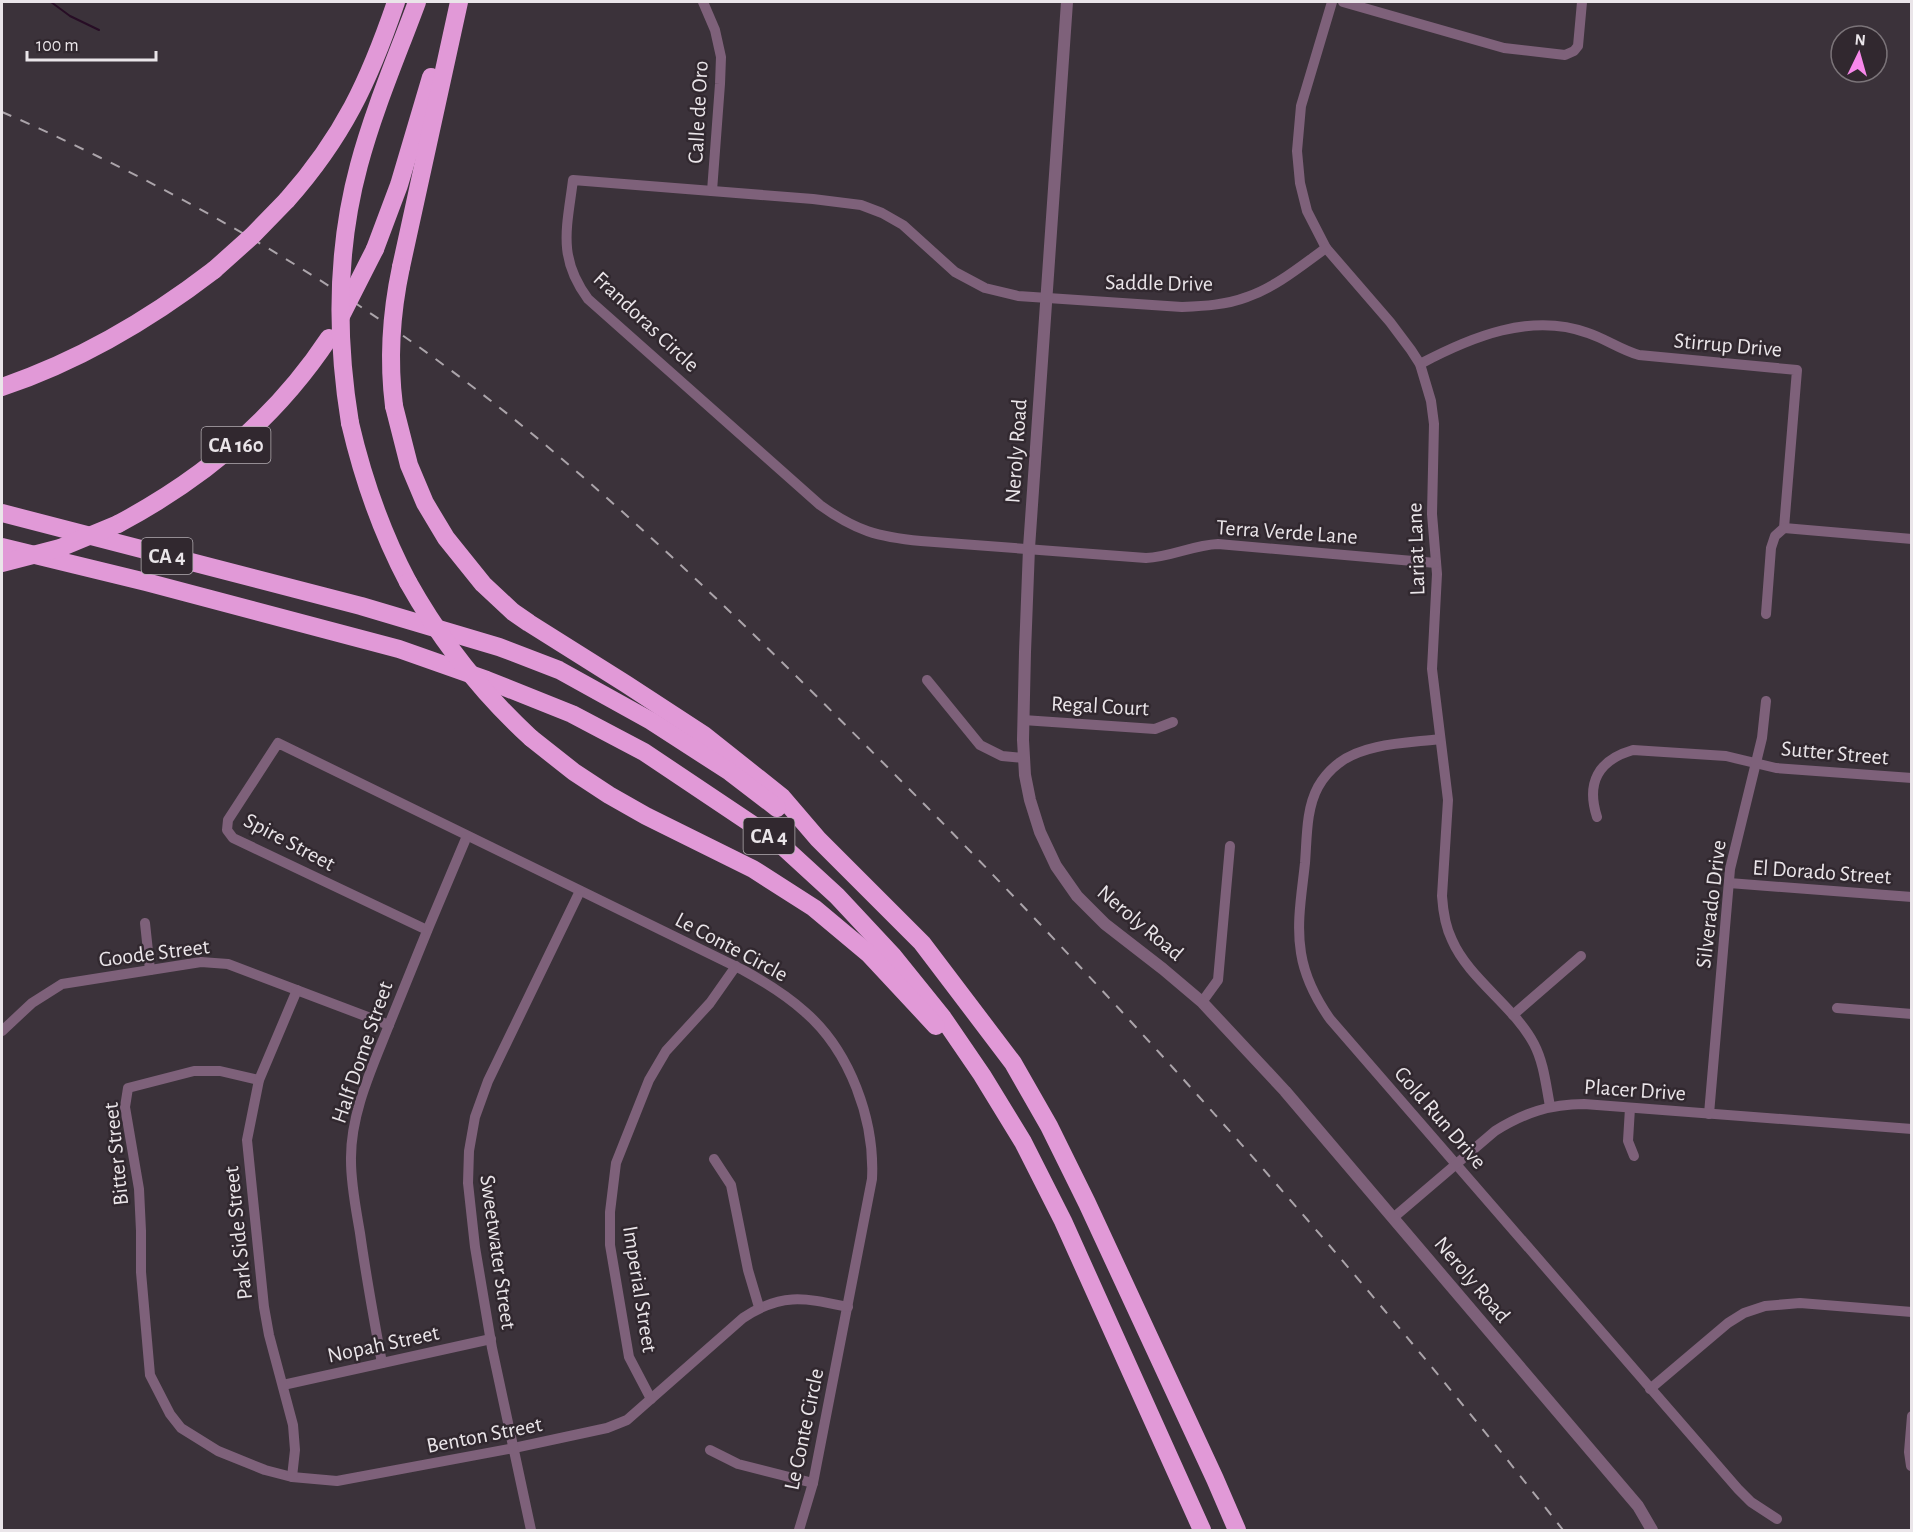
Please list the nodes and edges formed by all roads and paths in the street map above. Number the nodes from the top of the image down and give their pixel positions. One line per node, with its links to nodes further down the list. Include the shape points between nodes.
1 (396, 2): 14 (highway, bridge, via 349,116 318,163 252,236 152,315 53,367)
2 (417, 2): 51 (highway, bridge, via 366,141 348,216 341,267 340,320 350,423 360,464 389,544 408,582 462,665 531,738 609,795 753,869 814,908 869,954)
3 (453, 2): 20 (highway, CA 160, bridge, via 399,185 375,249 329,338 286,394 237,444 180,488 118,524 60,548)
4 (459, 2): 34 (highway, bridge, via 401,267 390,336 394,406 409,465 446,538 483,584 513,612 731,755 782,797)
5 (703, 2): 10 (street, Calle de Oro, via 721,57)
6 (1067, 2): 12 (street, Neroly Road)
7 (1332, 2): 11 (street, Lariat Lane, via 1301,106 1297,151 1307,211)
8 (1343, 2): 9 (street, via 1511,50 1565,55 1578,46)
9 (1582, 2)
10 (712, 191): 12 (street, Frandoras Circle, via 861,206 903,225 955,272 985,288); 19 (street, Frandoras Circle, via 573,180 568,259 588,299 820,505 855,527 891,538)
11 (1326, 248): 12 (street, Saddle Drive, via 1268,288 1218,304 1182,306); 13 (street, Lariat Lane, via 1390,322)
12 (1048, 298): 19 (street, Neroly Road)
13 (1420, 364): 16 (street, Stirrup Drive, via 1496,331 1539,326 1587,332 1639,355 1797,370); 21 (street, Lariat Lane, via 1434,424 1432,514)
14 (2, 387)
15 (2, 513): 34 (highway, CA 4, via 361,606 499,646 559,670 651,721 730,772)
16 (1784, 528): 17 (street); 22 (street, Stirrup Drive, via 1771,548)
17 (1911, 539)
18 (2, 547): 51 (highway, CA 4, via 399,649 572,714 644,752 777,841 837,896 893,956)
19 (1029, 548): 21 (street, Terra Verde Lane, via 1146,558 1218,544); 25 (street, Neroly Road)
20 (2, 563)
21 (1436, 563): 27 (street, Lariat Lane, via 1432,669)
22 (1766, 614)
23 (927, 680): 29 (street, via 980,746 1002,756)
24 (1766, 701): 30 (street, Silverado Drive)
25 (1023, 720): 26 (street, Regal Court, via 1155,729); 29 (street, Neroly Road)
26 (1173, 722)
27 (1440, 739): 48 (street, Lariat Lane, via 1448,800 1442,896 1446,926 1462,958); 59 (street, Gold Run Drive, via 1355,753 1340,762 1318,787 1310,814 1299,939 1310,985 1324,1011)
28 (278, 743): 33 (street, Le Conte Circle); 40 (street, Spire Street, via 228,820 227,830 233,838)
29 (1024, 758): 45 (street, Neroly Road, via 1035,821 1068,883 1097,917)
30 (1756, 762): 31 (street, Sutter Street, via 1776,768); 32 (street, Sutter Street, via 1644,750 1620,754 1596,777 1592,801); 36 (street, Silverado Drive, via 1735,842)
31 (1911, 778)
32 (1596, 817)
33 (467, 836): 37 (street, Le Conte Circle); 40 (street, Half Dome Street)
34 (818, 840): 75 (highway, CA 4, via 922,943 1013,1063 1087,1203)
35 (1230, 846): 45 (street, via 1218,980)
36 (1729, 883): 38 (street, El Dorado Street); 55 (street, Silverado Drive)
37 (579, 891): 42 (street, Le Conte Circle); 64 (street, Sweetwater Street, via 507,1039 475,1117 468,1183)
38 (1911, 897)
39 (145, 923): 43 (street)
40 (427, 930): 49 (street, Half Dome Street)
41 (1581, 956): 48 (street)
42 (736, 966): 62 (street, Le Conte Circle, via 778,990 806,1013 825,1034 857,1089 871,1140 873,1164); 69 (street, Imperial Street, via 710,1003 666,1051 649,1080 616,1162 610,1245 629,1357)
43 (150, 970): 44 (street, Goode Street, via 201,962 228,964); 50 (street, Goode Street, via 62,984 32,1003)
44 (297, 990): 49 (street, Goode Street); 52 (street, Park Side Street)
45 (1202, 1002): 60 (street, Neroly Road, via 1285,1091)
46 (1837, 1008): 47 (street)
47 (1911, 1014)
48 (1513, 1015): 53 (street, Lariat Lane, via 1538,1052)
49 (388, 1025): 66 (street, Half Dome Street, via 359,1105 351,1160)
50 (2, 1031)
51 (973, 1062): 80 (highway, CA 4, via 1023,1142 1063,1221)
52 (259, 1080): 65 (street, Bitter Street, via 220,1071 194,1071 128,1088 125,1107 139,1189); 67 (street, Park Side Street, via 247,1140 248,1160 264,1308)
53 (1550, 1106): 54 (street, Placer Drive); 59 (street, Placer Drive, via 1495,1131)
54 (1630, 1108): 55 (street, Placer Drive); 57 (street, via 1628,1141)
55 (1709, 1114): 56 (street, Placer Drive)
56 (1911, 1129)
57 (1634, 1156)
58 (714, 1159): 61 (street, via 731,1185)
59 (1456, 1165): 60 (street, Placer Drive); 68 (street, Gold Run Drive)
60 (1393, 1218): 83 (street, Neroly Road, via 1638,1506)
61 (759, 1307): 62 (street, Benton Street, via 794,1298); 69 (street, Benton Street)
62 (848, 1307): 76 (street, Le Conte Circle)
63 (1911, 1312): 68 (street, via 1800,1302 1765,1306 1728,1323)
64 (491, 1339): 66 (street, Nopah Street); 71 (street, Sweetwater Street)
65 (148, 1349): 74 (street, Benton Street, via 150,1375 181,1428 218,1450)
66 (382, 1363): 67 (street, Nopah Street)
67 (283, 1385): 74 (street, Park Side Street, via 295,1438)
68 (1650, 1389): 77 (street, Gold Run Drive, via 1741,1493)
69 (651, 1399): 71 (street, Benton Street, via 627,1420 607,1428)
70 (1911, 1416): 73 (street)
71 (514, 1449): 74 (street, Benton Street, via 345,1480); 78 (street, Sweetwater Street)
72 (710, 1450): 76 (street, via 738,1464)
73 (1911, 1466)
74 (292, 1477)
75 (1215, 1479): 81 (highway, CA 4); 82 (highway)
76 (813, 1483): 79 (street, Le Conte Circle)
77 (1777, 1519)
78 (531, 1530)
79 (799, 1530)
80 (1202, 1530)
81 (1237, 1530)
82 (1245, 1530)
83 (1653, 1530)

